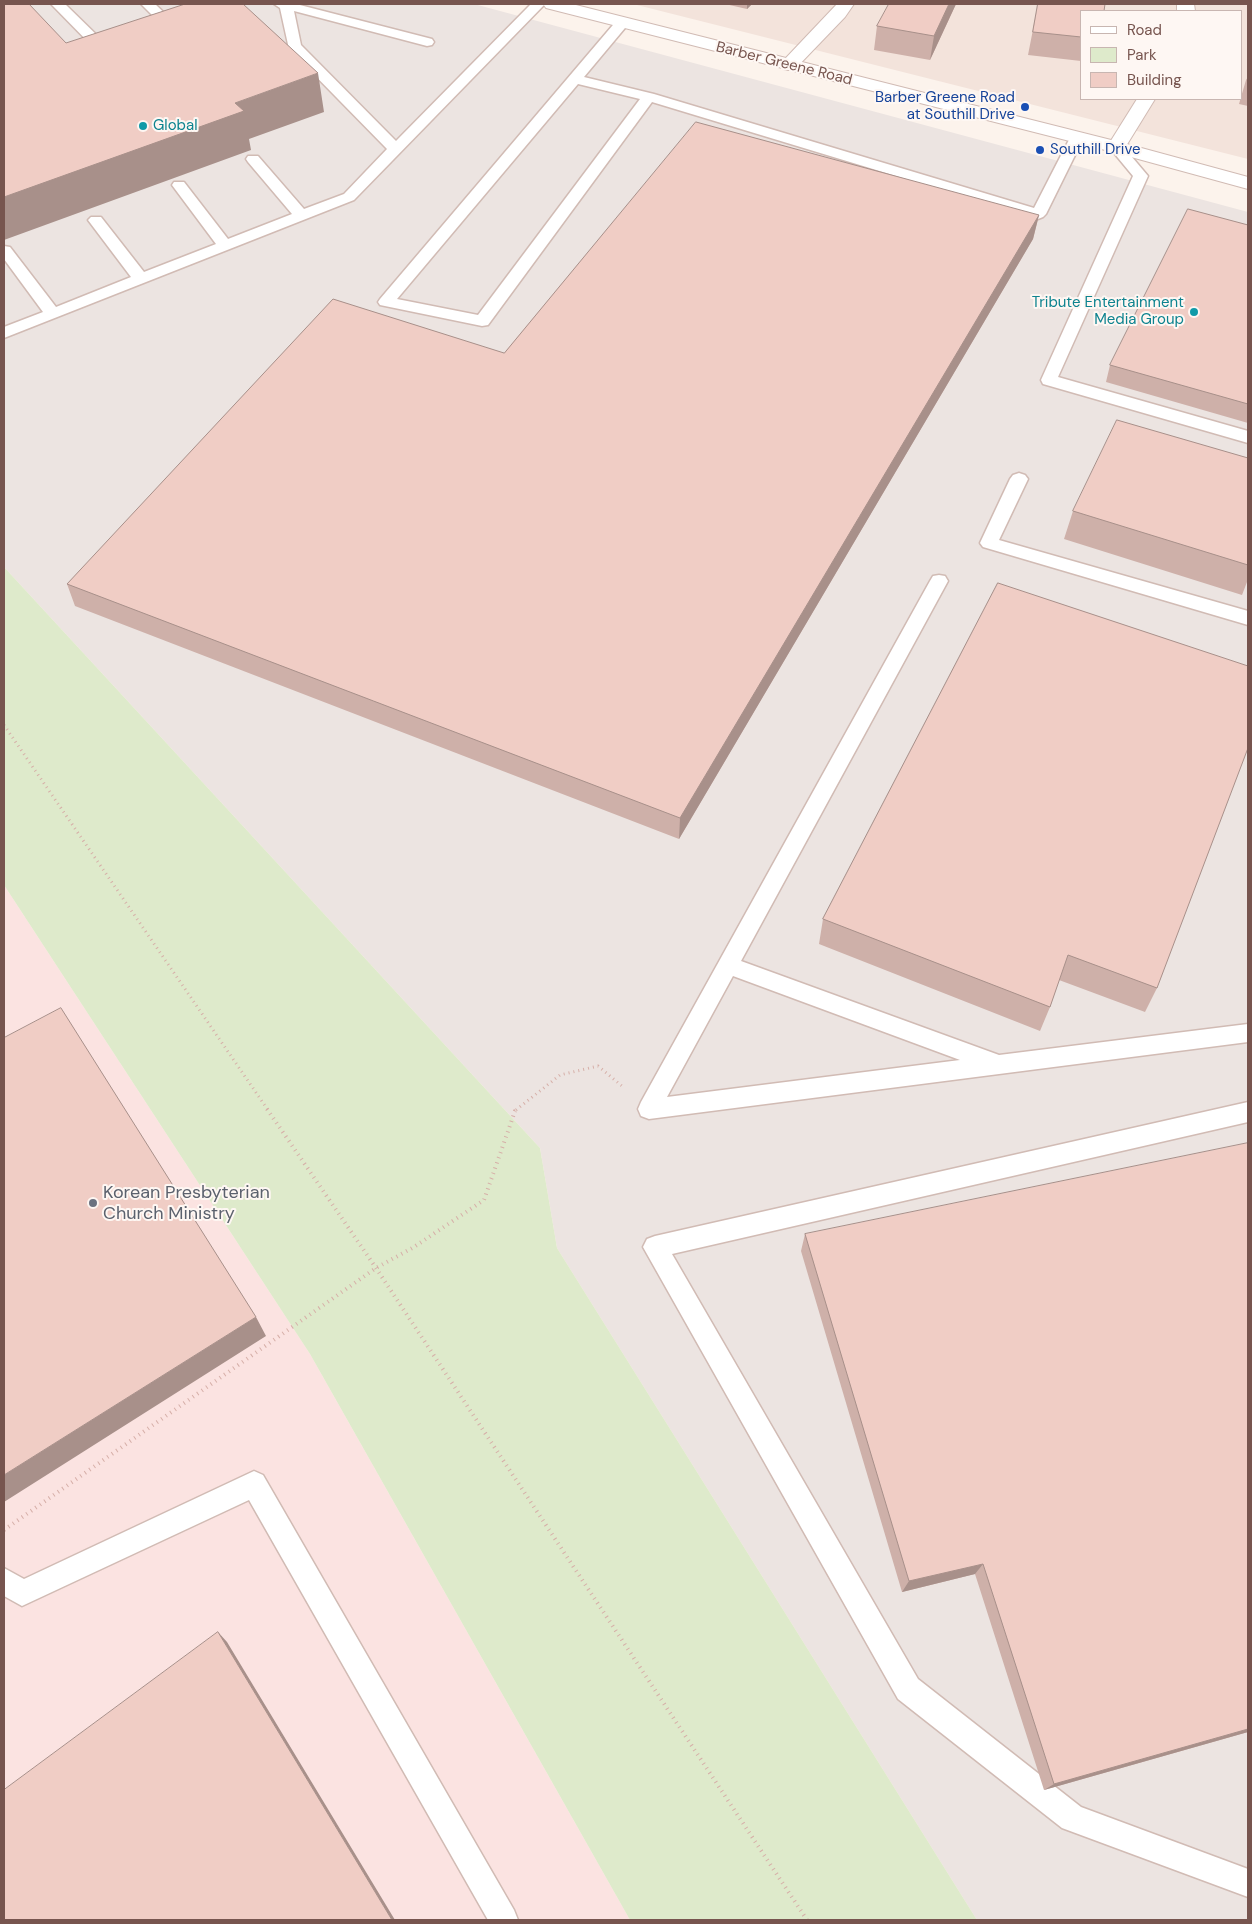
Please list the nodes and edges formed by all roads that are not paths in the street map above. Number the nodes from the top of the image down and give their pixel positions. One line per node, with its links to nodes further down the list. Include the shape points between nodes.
1 (58, 4): 12 (lane, via 104,50)
2 (148, 4): 9 (lane)
3 (283, 4): 11 (lane); 19 (lane, via 294,46)
4 (538, 4): 19 (lane)
5 (552, 4): 8 (street, Barber Greene Road)
6 (845, 4): 13 (street)
7 (188, 20): 9 (lane)
8 (623, 22): 13 (street, Barber Greene Road); 14 (lane)
9 (171, 26): 10 (lane)
10 (154, 32)
11 (427, 42)
12 (121, 44)
13 (789, 65): 17 (street, Barber Greene Road)
14 (575, 78): 15 (lane); 15 (lane, via 386,302 482,321)
15 (649, 97): 17 (lane, via 1038,214)
16 (1145, 100): 18 (street)
17 (1077, 137): 18 (street, Barber Greene Road)
18 (1116, 147): 21 (street, Barber Greene Road); 30 (lane, via 1142,176 1049,380)
19 (396, 150): 23 (lane, via 349,197)
20 (253, 159): 23 (lane)
21 (1248, 183)
22 (179, 185): 25 (lane)
23 (302, 216): 25 (lane)
24 (96, 220): 27 (lane)
25 (225, 246): 27 (lane)
26 (4, 250): 28 (lane)
27 (141, 280): 28 (lane)
28 (53, 314): 29 (lane)
29 (4, 334)
30 (1248, 437)
31 (1019, 479): 33 (lane, via 989,543)
32 (939, 581): 34 (lane)
33 (1248, 618)
34 (727, 966): 36 (lane); 36 (lane, via 649,1108)
35 (1248, 1033): 36 (lane)
36 (998, 1064)
37 (1248, 1112): 39 (lane, via 655,1247 908,1689 1072,1818)
38 (4, 1581): 40 (lane, via 22,1592 254,1484)
39 (1248, 1883)
40 (504, 1920)

